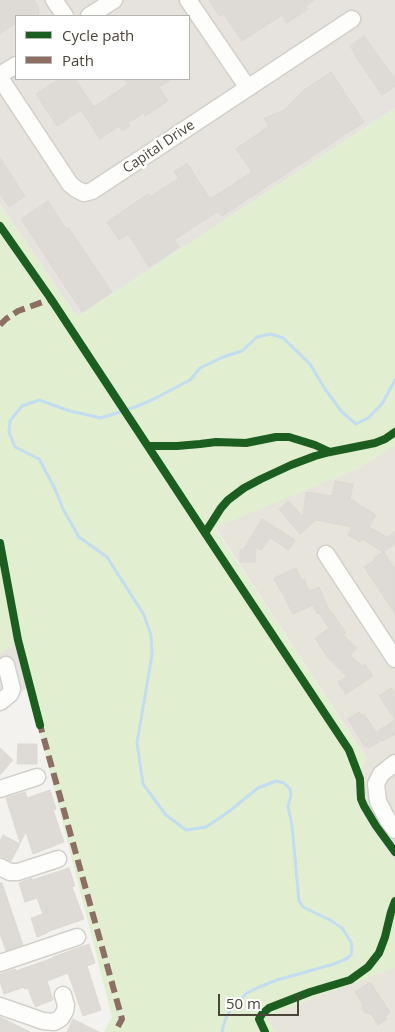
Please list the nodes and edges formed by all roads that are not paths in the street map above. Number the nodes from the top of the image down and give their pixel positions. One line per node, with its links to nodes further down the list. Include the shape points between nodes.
1 (54, 0): 4 (street)
2 (114, 0): 5 (street)
3 (188, 0): 9 (street)
4 (64, 15)
5 (91, 15)
6 (352, 19): 9 (street, Capital Drive)
7 (15, 66): 8 (street)
8 (0, 77): 9 (street, Capital Drive, via 70,184 84,193 92,191)
9 (248, 88)
10 (326, 554): 11 (street)
11 (395, 659)
12 (6, 665): 13 (street, via 12,689)
13 (2, 701)
14 (395, 763): 17 (street, via 381,774 376,784 378,801)
15 (37, 777): 16 (street)
16 (0, 789)
17 (395, 830)
18 (58, 859): 19 (street, via 18,872)
19 (0, 867)
20 (77, 937): 21 (street)
21 (0, 963)
22 (63, 995): 23 (street, via 65,1012 54,1022)
23 (0, 1006)

